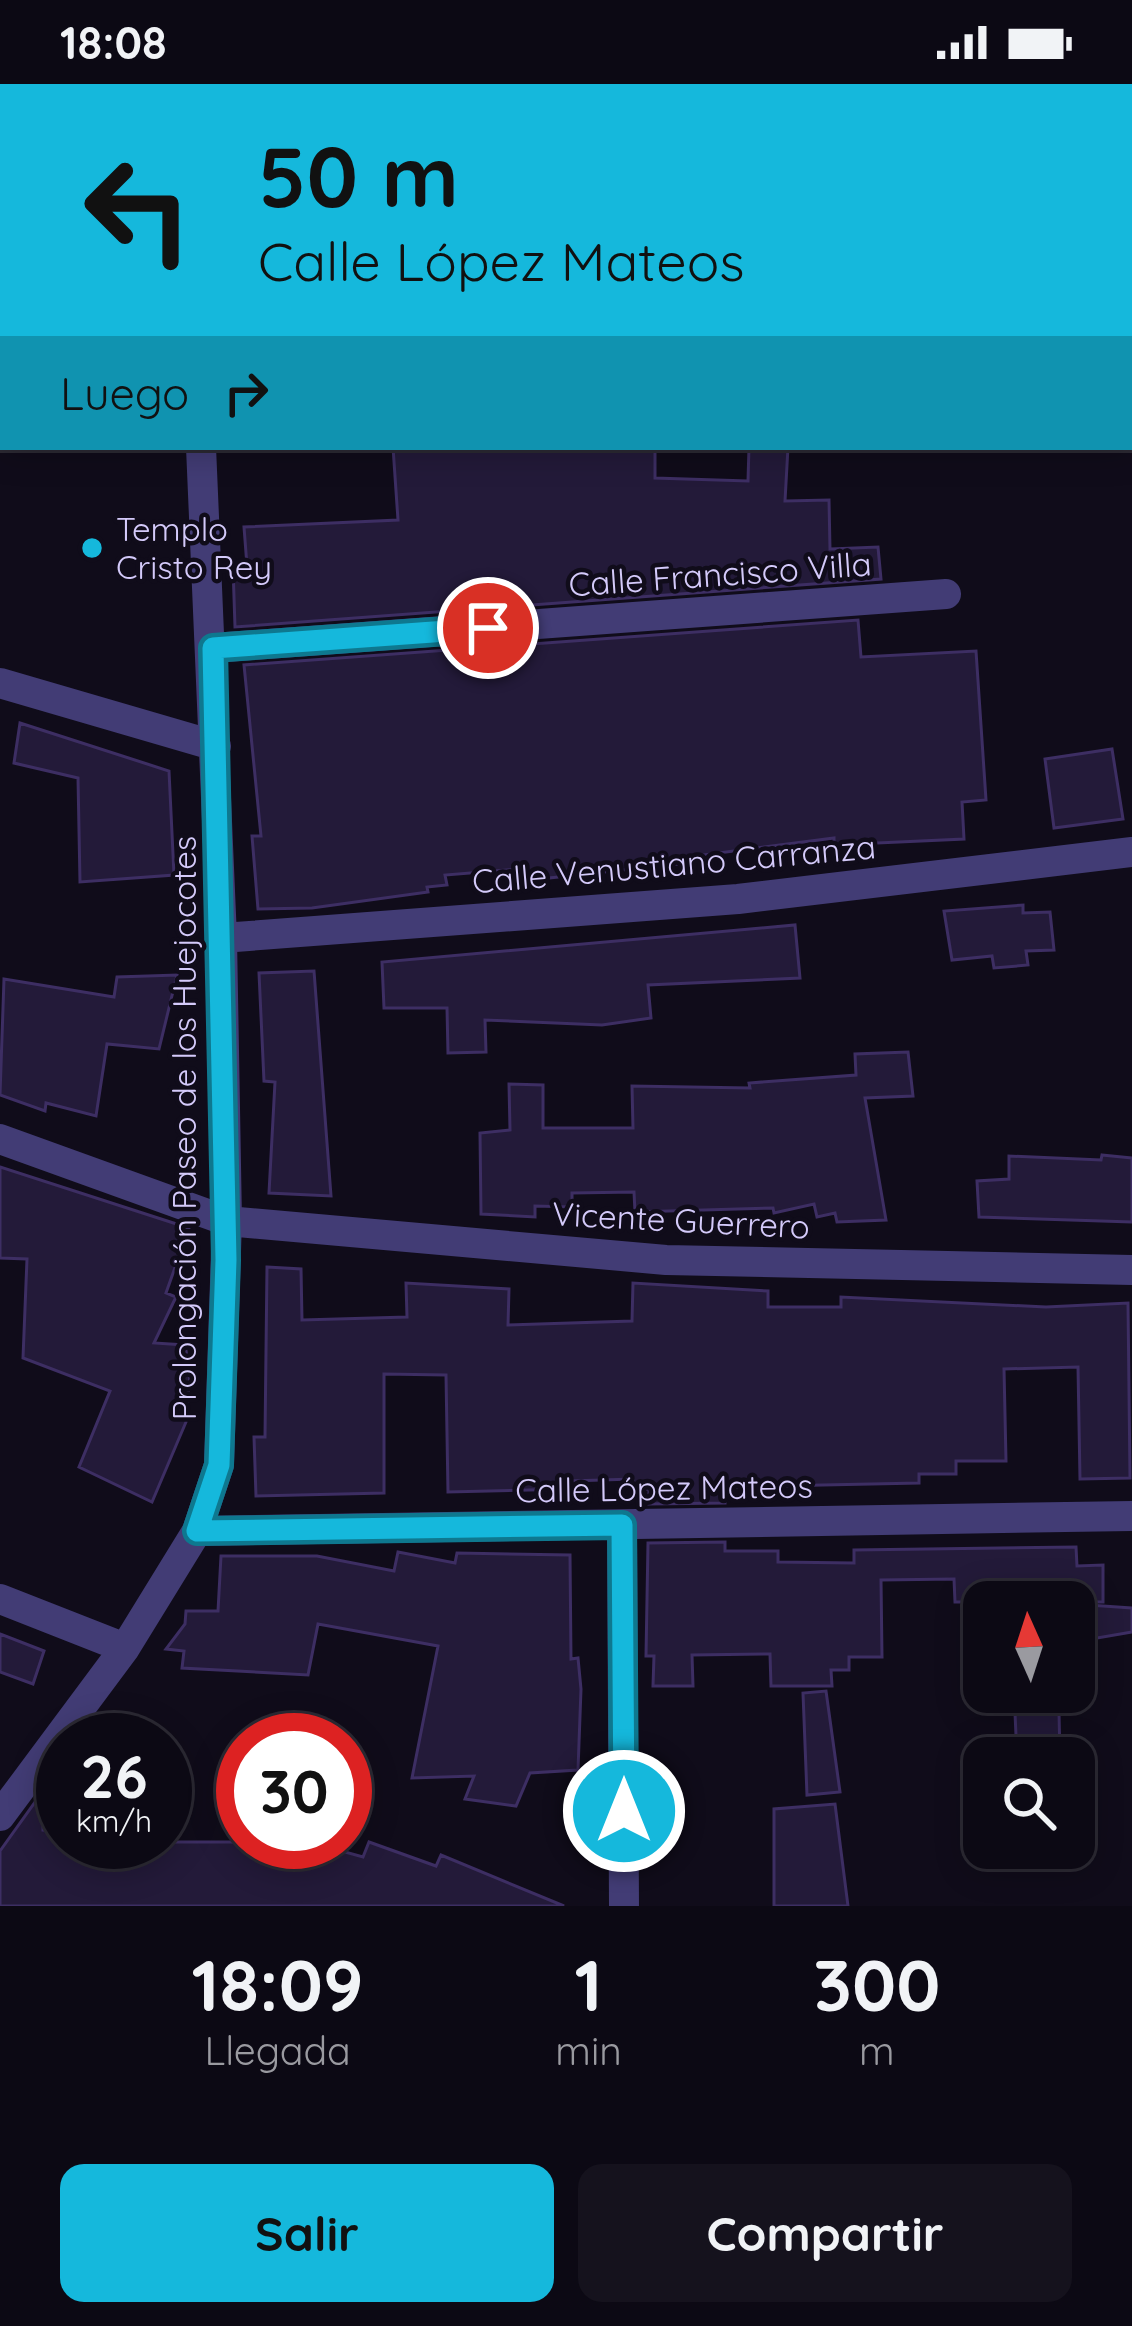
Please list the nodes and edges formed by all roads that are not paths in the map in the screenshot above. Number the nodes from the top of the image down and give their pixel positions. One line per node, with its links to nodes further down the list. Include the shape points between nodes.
1 (201, 450): 3 (street, Prolongación Paseo de los Huejocotes)
2 (946, 594): 3 (street, Calle Francisco Villa)
3 (213, 648): 5 (street, Prolongación Paseo de los Huejocotes)
4 (0, 683): 5 (street)
5 (216, 746): 7 (street, Prolongación Paseo de los Huejocotes)
6 (1132, 851): 7 (street, Calle Venustiano Carranza, via 738,899)
7 (222, 938): 9 (street, Prolongación Paseo de los Huejocotes)
8 (0, 1139): 9 (street, Vicente Guerrero)
9 (227, 1220): 10 (street, Vicente Guerrero, via 666,1259); 13 (street, Prolongación Paseo de los Huejocotes, via 219,1465)
10 (1132, 1270)
11 (1132, 1516): 12 (street, Calle López Mateos)
12 (622, 1525): 13 (street, Calle López Mateos); 17 (street)
13 (197, 1531): 15 (street, Prolongación Paseo de los Huejocotes)
14 (0, 1598): 15 (street)
15 (125, 1648): 16 (street, Prolongación Paseo de los Huejocotes)
16 (0, 1816)
17 (624, 1906)

